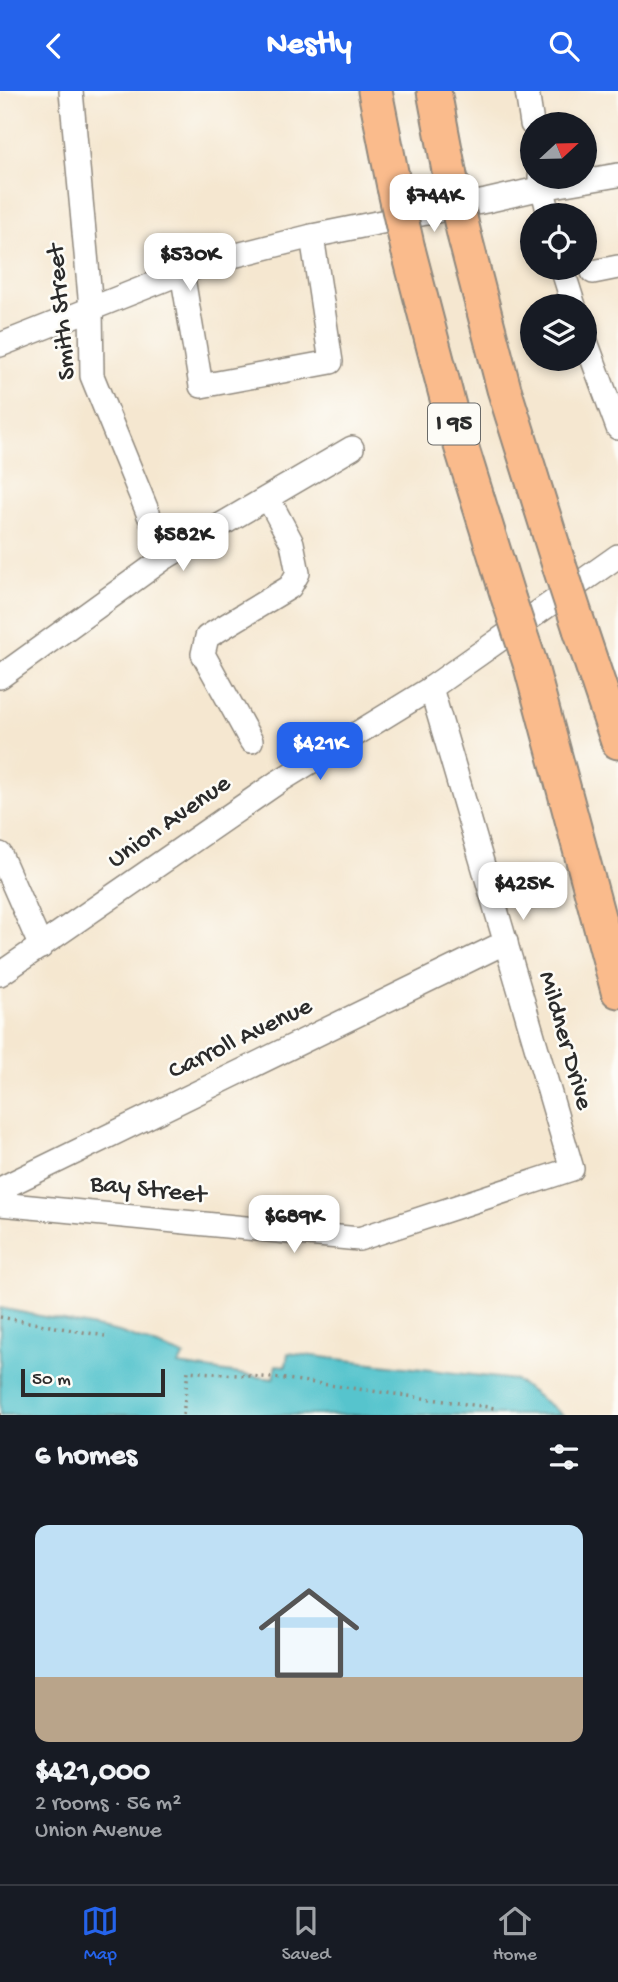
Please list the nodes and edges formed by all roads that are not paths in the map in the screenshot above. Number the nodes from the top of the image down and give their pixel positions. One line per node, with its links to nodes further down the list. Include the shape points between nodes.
1 (71, 91): 13 (street, Smith Street)
2 (375, 91): 22 (highway, I 95, bridge, via 408,249 450,410)
3 (434, 91): 21 (highway, I 95, bridge, via 450,176 504,389)
4 (527, 91): 5 (street)
5 (530, 112)
6 (618, 175): 7 (street)
7 (597, 177)
8 (521, 189): 9 (street, via 486,201)
9 (312, 236): 12 (street); 12 (street, via 331,362 201,386)
10 (618, 267): 11 (street)
11 (597, 271)
12 (182, 272): 13 (street)
13 (91, 308): 14 (street); 20 (street, Smith Street, via 92,376)
14 (0, 345)
15 (597, 371): 16 (street)
16 (618, 428)
17 (352, 448): 18 (street)
18 (268, 498): 20 (street); 26 (street, via 292,543 298,573 289,587 206,637 203,653)
19 (618, 556): 24 (street, Union Avenue)
20 (166, 557): 23 (street)
21 (580, 629): 25 (highway); 27 (highway, I 95)
22 (530, 663): 29 (highway, I 95); 33 (highway)
23 (0, 677)
24 (431, 688): 30 (street, Mildner Drive); 31 (street, Union Avenue, via 278,782)
25 (618, 709)
26 (251, 741)
27 (618, 741)
28 (0, 854): 31 (street)
29 (618, 926)
30 (506, 942): 34 (street, Mildner Drive); 35 (street, Carroll Avenue)
31 (41, 947): 32 (street, Union Avenue)
32 (0, 974)
33 (618, 991)
34 (572, 1169): 36 (street, Bay Street, via 359,1239)
35 (0, 1189)
36 (0, 1205)

